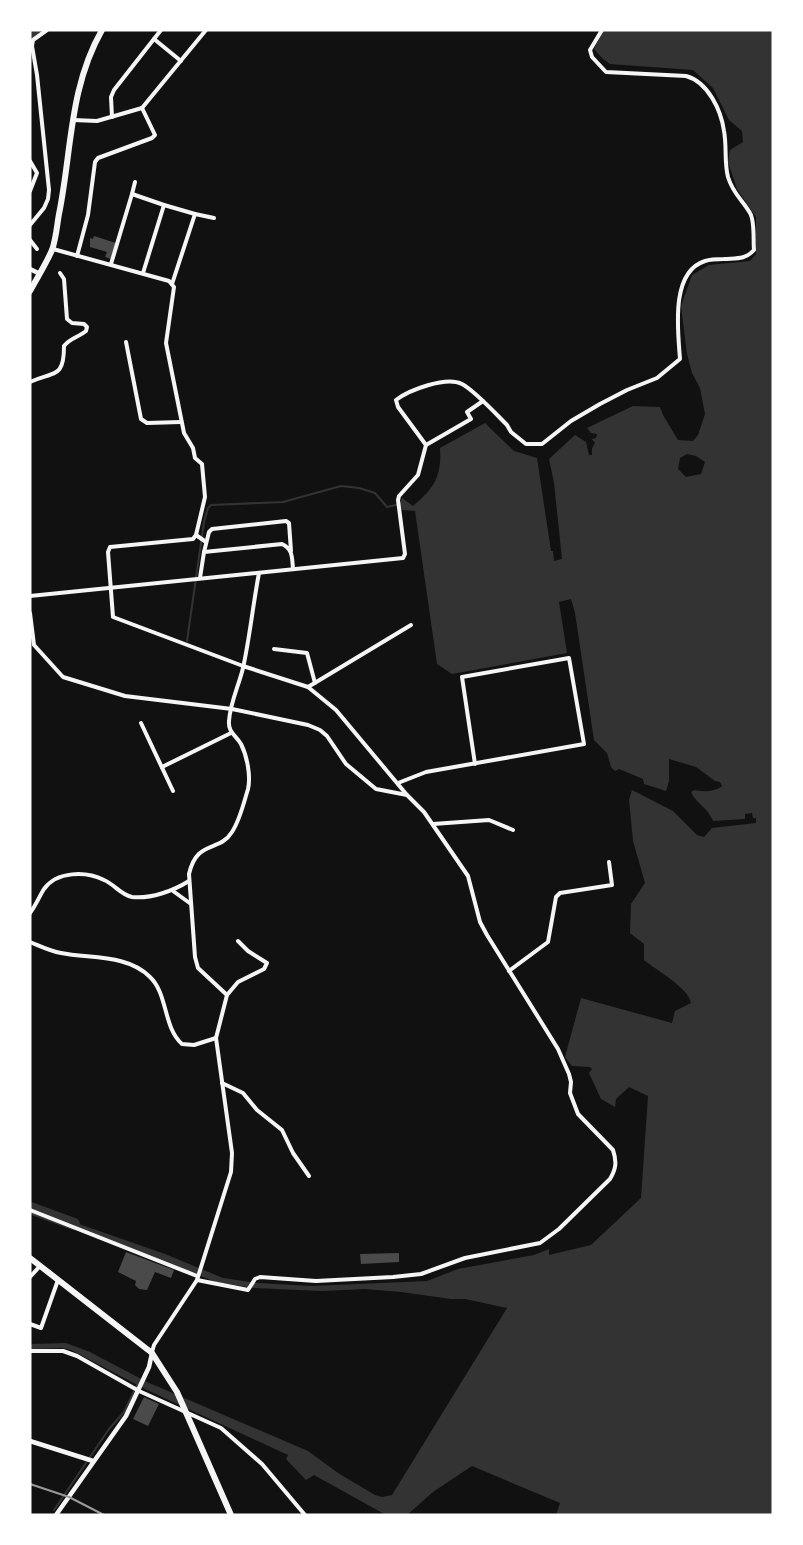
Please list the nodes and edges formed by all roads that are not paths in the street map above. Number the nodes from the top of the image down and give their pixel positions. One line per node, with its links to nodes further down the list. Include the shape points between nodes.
1 (46, 30): 18 (street, via 33,40 32,46 49,190)
2 (102, 30): 10 (main road, via 80,80)
3 (161, 30): 6 (street)
4 (206, 30): 7 (street)
5 (602, 30): 34 (street, via 590,50 606,72 686,76 694,78 711,97 724,131 728,177 734,193 752,216 754,250 741,259 706,261 688,273 677,306 680,359 672,367 571,421 542,444 526,444)
6 (154, 39): 7 (street); 9 (street, via 114,90)
7 (181, 61): 8 (street)
8 (142, 108): 9 (street); 24 (street, via 155,135 95,162 88,215)
9 (112, 117): 10 (street)
10 (72, 120): 23 (main road)
11 (30, 161): 13 (street, via 37,173)
12 (135, 182): 14 (street)
13 (30, 191)
14 (132, 194): 15 (street); 25 (street)
15 (164, 205): 16 (street); 28 (street)
16 (195, 214): 19 (street); 30 (street)
17 (30, 216): 18 (street)
18 (36, 218): 20 (street)
19 (214, 218)
20 (30, 225)
21 (30, 240): 22 (street)
22 (37, 249)
23 (52, 249): 24 (street); 29 (main road)
24 (77, 256): 25 (street)
25 (111, 264): 28 (street)
26 (30, 269): 29 (street)
27 (60, 273): 33 (street, via 64,279 67,319 84,324 87,331 64,346 59,372)
28 (143, 273): 30 (street)
29 (39, 274): 31 (main road)
30 (172, 284): 35 (street, via 166,343)
31 (30, 291)
32 (126, 342): 35 (street, via 141,419 147,423)
33 (30, 382)
34 (483, 402): 36 (street, via 467,412 471,419); 36 (street, via 461,384 451,382 408,391 396,400)
35 (181, 422): 37 (street, via 203,469 205,497)
36 (426, 446): 41 (street, via 417,475 398,500 403,558)
37 (196, 535): 38 (street); 44 (street, via 193,539 110,547)
38 (206, 542): 39 (street, via 212,529 286,522); 40 (street)
39 (291, 551): 40 (street, via 282,544); 41 (street)
40 (204, 552): 43 (street)
41 (293, 569): 42 (street)
42 (258, 573): 43 (street); 50 (street)
43 (200, 578): 44 (street)
44 (110, 588): 45 (street); 50 (street, via 113,617 118,620)
45 (30, 596)
46 (30, 613): 48 (street)
47 (411, 625): 51 (street)
48 (32, 646): 53 (street, via 63,676 125,696)
49 (274, 649): 51 (street, via 307,653)
50 (243, 666): 52 (street); 53 (street)
51 (315, 683): 52 (street)
52 (308, 687): 58 (street, via 336,710)
53 (232, 709): 55 (street, via 228,722); 60 (street, via 320,730 346,764 376,789)
54 (141, 723): 57 (street)
55 (231, 733): 57 (street); 64 (street, via 246,760 248,788 232,832 199,853 192,861)
56 (475, 764): 56 (street, via 462,676 569,658 584,744); 58 (street, via 426,772)
57 (162, 767): 59 (street)
58 (398, 783): 60 (street)
59 (173, 791)
60 (407, 795): 61 (street)
61 (433, 824): 62 (street, via 489,819); 70 (street, via 468,876 480,922)
62 (513, 830)
63 (609, 862): 70 (street, via 612,885 560,893 548,942)
64 (189, 881): 65 (street); 66 (street)
65 (173, 890): 66 (street); 67 (street, via 128,897 105,880 71,874 45,888)
66 (191, 904): 71 (street, via 198,968)
67 (30, 913)
68 (238, 941): 71 (street, via 267,963 264,969 238,982)
69 (30, 942): 72 (street, via 59,953 109,959 139,969 157,988 173,1034 182,1044 194,1046)
70 (508, 971): 79 (street, via 558,1049 569,1074 570,1093 578,1114 616,1158 616,1169 610,1179 560,1229 540,1243 465,1258 421,1274 316,1281 260,1277 248,1290)
71 (227, 995): 72 (street)
72 (216, 1038): 73 (street)
73 (222, 1083): 74 (street, via 243,1092 257,1110 282,1130 292,1153); 79 (street, via 231,1172)
74 (309, 1176)
75 (30, 1210): 79 (street)
76 (30, 1258): 77 (main road)
77 (40, 1266): 78 (street); 80 (main road)
78 (30, 1277)
79 (197, 1277): 83 (street)
80 (59, 1279): 81 (street, via 41,1328); 83 (main road)
81 (30, 1324)
82 (30, 1351): 84 (street, via 63,1351 77,1356)
83 (152, 1353): 84 (street); 85 (main road)
84 (139, 1391): 85 (street); 87 (street)
85 (186, 1411): 89 (main road); 90 (street, via 221,1428 242,1445)
86 (30, 1441): 87 (street)
87 (93, 1461): 88 (street)
88 (56, 1515)
89 (231, 1515)
90 (305, 1515)

